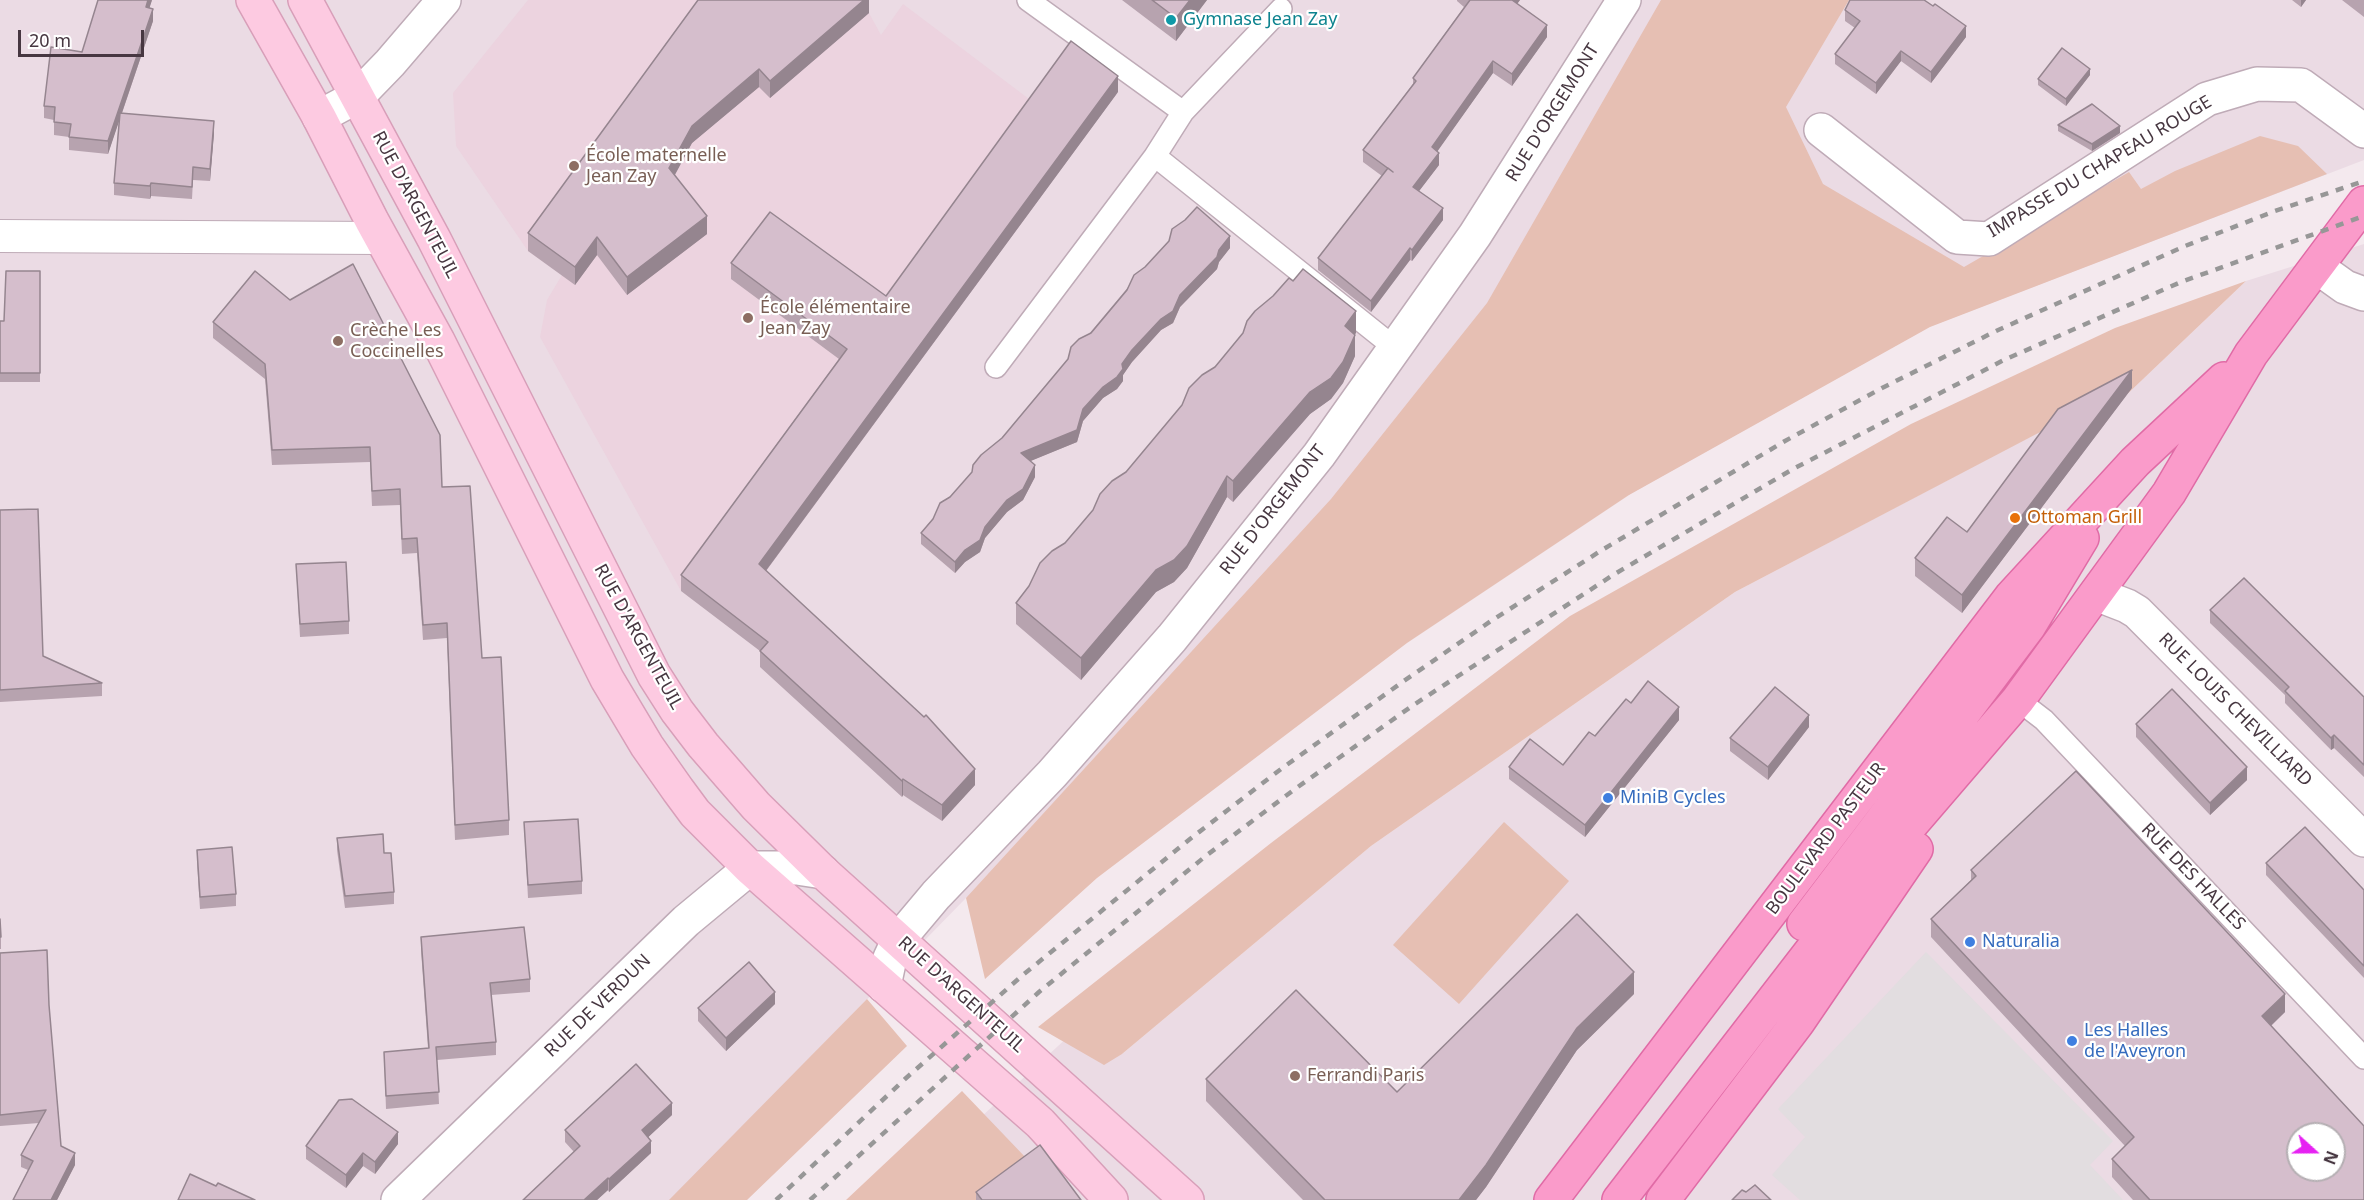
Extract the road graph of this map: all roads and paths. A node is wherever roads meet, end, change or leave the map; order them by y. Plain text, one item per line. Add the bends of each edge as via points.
1 (253, 0) edge
2 (304, 0) edge
3 (444, 0) edge
4 (1028, 0) edge
5 (1624, 0) edge
6 (1281, 9) dead end
7 (358, 96) junction
8 (1184, 112) junction
9 (319, 117) junction
10 (1821, 130) dead end
11 (2364, 131) edge
12 (1155, 156) junction
13 (2364, 203) edge
14 (0, 236) edge
15 (381, 238) junction
16 (2317, 267) junction
17 (2364, 294) edge
18 (1395, 348) junction
19 (2251, 354) junction
20 (996, 367) dead end
21 (2111, 487) junction
22 (2096, 594) junction
23 (2011, 709) junction
24 (2364, 840) edge
25 (750, 868) junction
26 (823, 872) junction
27 (899, 939) junction
28 (884, 986) junction
29 (2364, 1058) edge
30 (398, 1200) edge
31 (1111, 1200) edge
32 (1187, 1200) edge
33 (1551, 1200) edge
34 (1594, 1200) edge
35 (1619, 1200) edge
36 (1663, 1200) edge

1 - 9 main road
2 - 7 main road, RUE D'ARGENTEUIL
3 - 7 street
4 - 8 lane
5 - 18 street, RUE D'ORGEMONT via 1475,235
6 - 8 lane
7 - 9 street
7 - 26 main road, RUE D'ARGENTEUIL via 654,675 732,779
8 - 12 lane
9 - 15 main road
10 - 11 street, IMPASSE DU CHAPEAU ROUGE via 1958,237 1989,239 2207,99 2257,84 2301,85
12 - 18 lane
12 - 20 lane
13 - 16 main road, BOULEVARD PASTEUR
14 - 15 street
15 - 25 main road via 438,341 629,716 695,813
16 - 17 street via 2345,287
16 - 19 main road, BOULEVARD PASTEUR
18 - 27 street, RUE D'ORGEMONT via 1319,455 1172,638
19 - 21 main road, BOULEVARD PASTEUR
19 - 22 main road, BOULEVARD PASTEUR via 2169,493
21 - 33 main road, BOULEVARD PASTEUR via 2011,597
21 - 34 main road, BOULEVARD PASTEUR via 2029,626
22 - 23 main road, BOULEVARD PASTEUR
22 - 24 street, RUE LOUIS CHEVILLIARD via 2137,612
23 - 29 lane, RUE DES HALLES via 2044,720
23 - 35 main road, BOULEVARD PASTEUR via 1890,849
23 - 36 main road, BOULEVARD PASTEUR via 1798,1022
25 - 26 street
25 - 28 main road
25 - 30 street, RUE DE VERDUN via 686,921
26 - 27 main road, RUE D'ARGENTEUIL
27 - 28 street, RUE D'ORGEMONT
27 - 32 main road, RUE D'ARGENTEUIL
28 - 31 main road via 1040,1122

